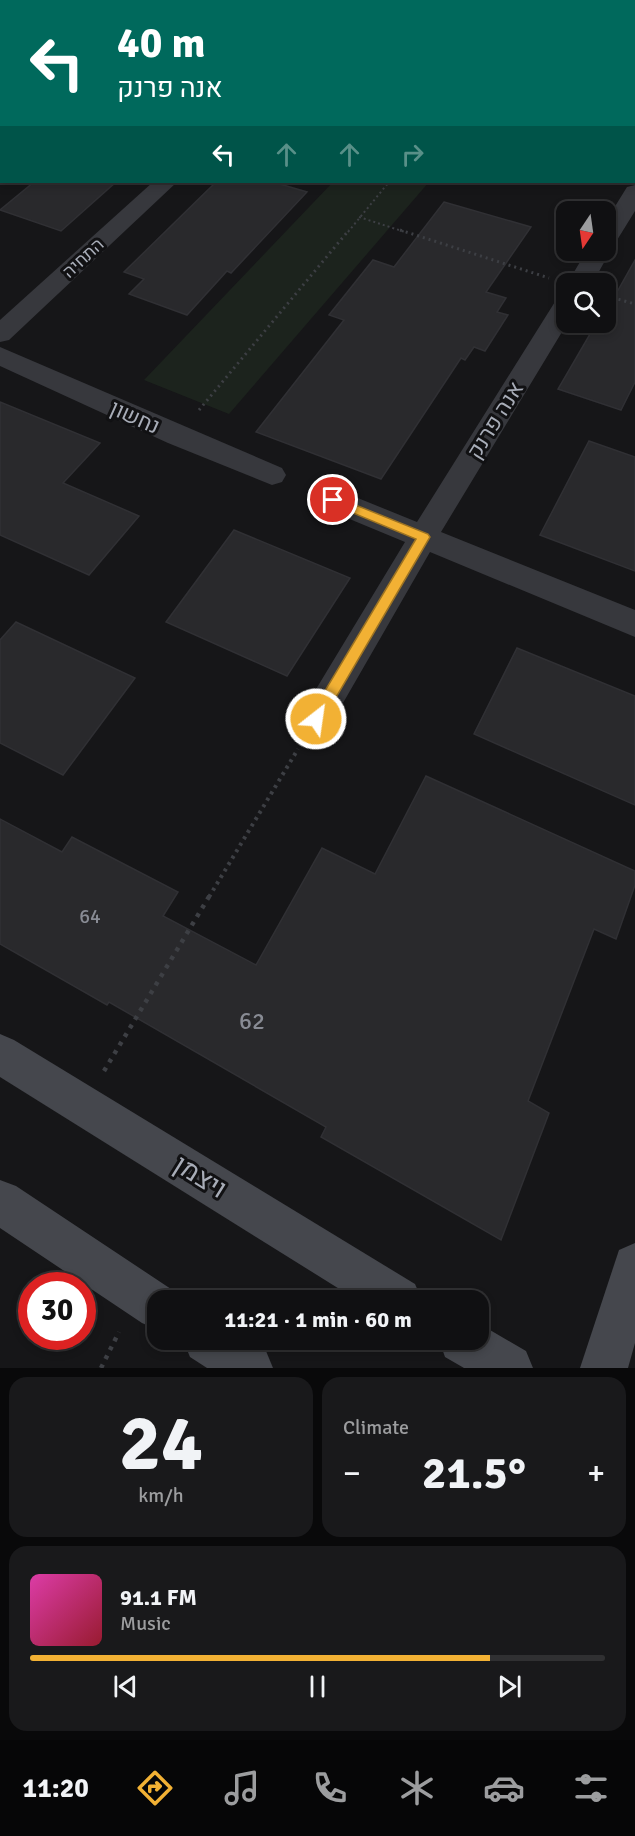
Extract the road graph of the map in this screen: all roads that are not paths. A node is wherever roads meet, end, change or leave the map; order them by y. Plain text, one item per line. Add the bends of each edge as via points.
1 (165, 183) edge
2 (635, 192) edge
3 (616, 223) edge
4 (590, 261) edge
5 (580, 273) edge
6 (556, 308) edge
7 (0, 334) edge
8 (0, 356) edge
9 (272, 475) dead end
10 (333, 500) dead end
11 (423, 537) junction
12 (635, 624) edge
13 (316, 719) road end
14 (0, 1054) edge
15 (0, 1202) edge
16 (635, 1266) edge
17 (383, 1290) edge
18 (147, 1300) edge
19 (222, 1350) edge
20 (478, 1350) edge
21 (249, 1368) edge
22 (508, 1368) edge
23 (604, 1368) edge

1 - 7 street, התחיה
2 - 3 street
4 - 5 street, אנה פרנק
6 - 11 street, אנה פרנק
8 - 9 street, נחשון
10 - 11 street
11 - 12 street
11 - 13 street, אנה פרנק
14 - 17 main road, ויצמן
15 - 18 main road
16 - 23 main road
19 - 21 main road
20 - 22 main road

